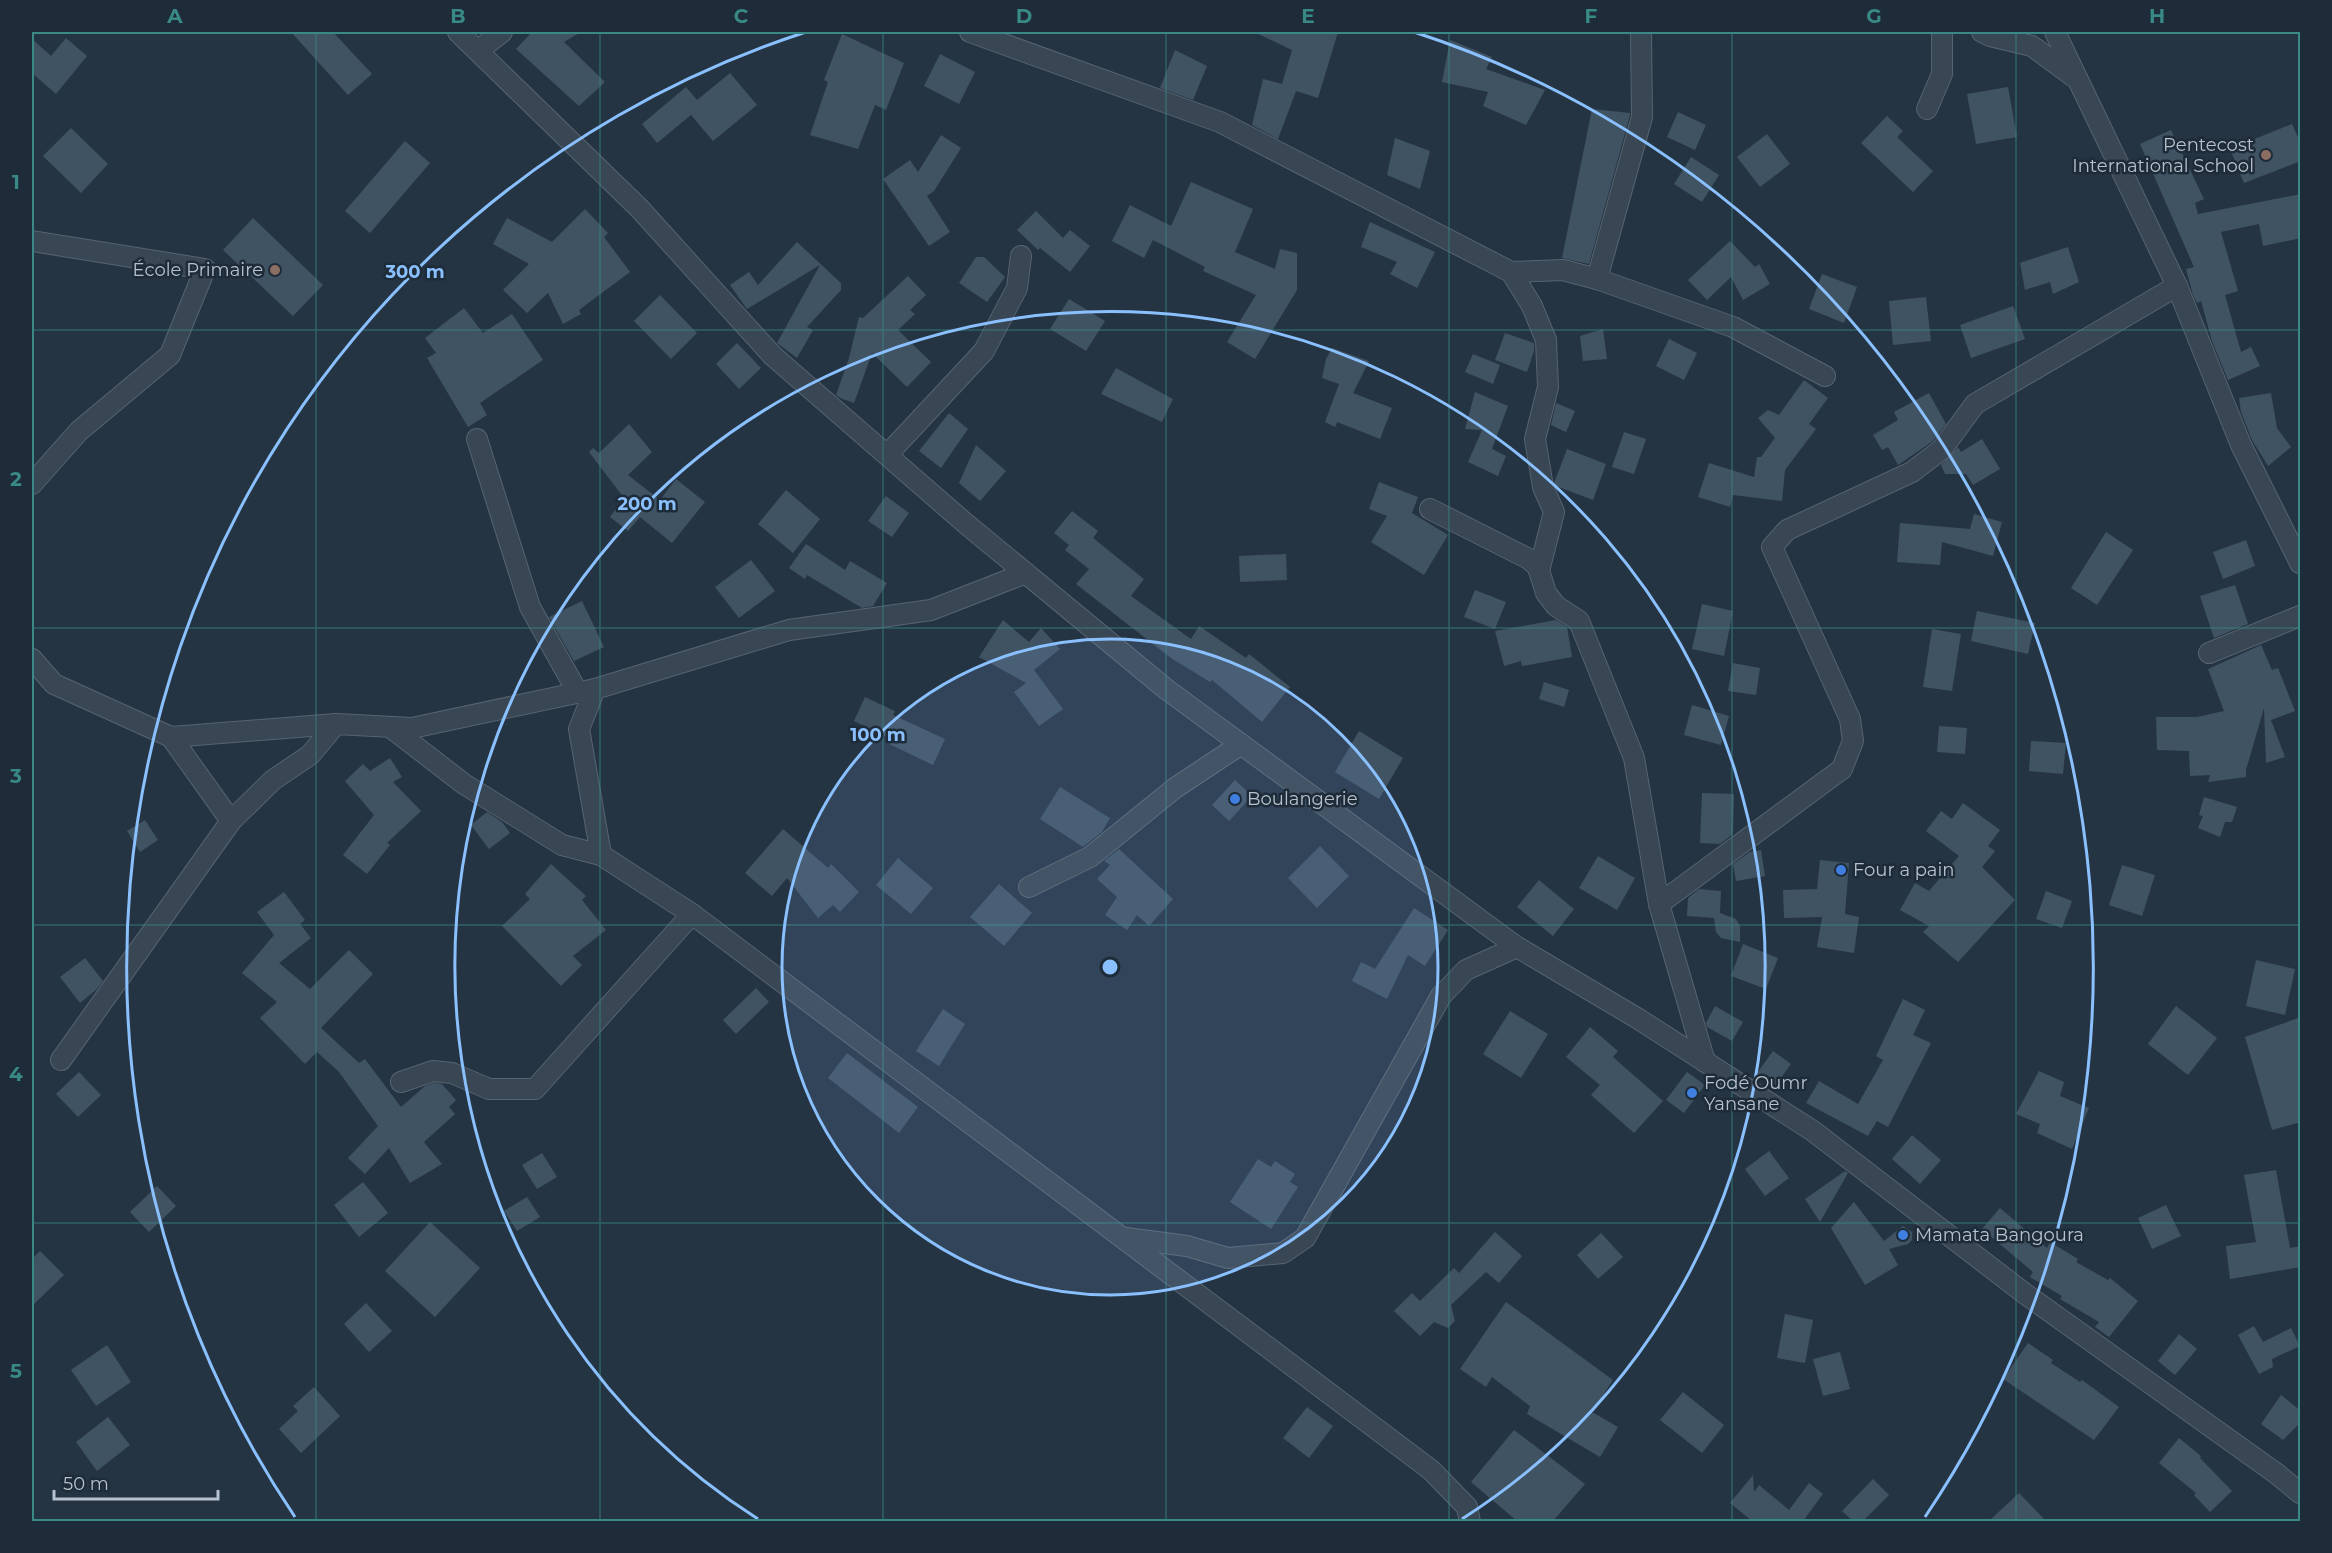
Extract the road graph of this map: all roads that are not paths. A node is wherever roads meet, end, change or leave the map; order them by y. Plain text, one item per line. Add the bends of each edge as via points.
1 (458, 32) edge
2 (502, 32) edge
3 (970, 32) edge
4 (1641, 32) edge
5 (1942, 32) edge
6 (1982, 32) edge
7 (2055, 32) edge
8 (479, 50) junction
9 (2078, 81) junction
10 (1927, 110) dead end
11 (32, 241) edge
12 (1021, 256) dead end
13 (1511, 272) junction
14 (1597, 279) junction
15 (2178, 286) junction
16 (1825, 376) dead end
17 (477, 439) dead end
18 (887, 455) junction
19 (32, 484) edge
20 (1430, 509) dead end
21 (2301, 562) edge
22 (1539, 571) junction
23 (1026, 573) junction
24 (2301, 616) edge
25 (2209, 653) dead end
26 (32, 659) edge
27 (586, 691) junction
28 (336, 724) junction
29 (388, 725) junction
30 (171, 737) junction
31 (1240, 745) junction
32 (231, 821) junction
33 (601, 855) junction
34 (1029, 887) dead end
35 (1659, 904) junction
36 (692, 914) junction
37 (1517, 946) junction
38 (61, 1060) dead end
39 (1706, 1062) junction
40 (401, 1082) dead end
41 (1125, 1238) junction
42 (2301, 1493) edge
43 (1470, 1521) edge

1 - 8 street
2 - 8 street
3 - 13 street via 1220,122
4 - 14 street via 1642,117
5 - 10 street via 1942,74
6 - 9 street via 2032,46
7 - 9 street
8 - 18 street via 639,208 773,356
9 - 15 street
11 - 19 street via 205,269 170,355 79,431
12 - 18 street via 1017,288 984,351
13 - 14 street via 1563,270
13 - 22 street via 1532,306 1546,340 1548,387 1535,439 1542,487 1554,512
14 - 16 street via 1733,327
15 - 21 street via 2241,446
15 - 35 street via 1975,404 1942,449 1912,472 1787,530 1772,547 1850,719 1853,741 1842,769
17 - 27 street via 530,607
18 - 23 street
20 - 22 street via 1529,559
22 - 35 street via 1546,593 1579,621 1634,758
23 - 27 street via 931,610 789,630
23 - 31 street
24 - 25 street
26 - 30 street via 54,684
27 - 29 street via 412,728
27 - 33 street via 579,729
28 - 29 street
28 - 30 street
28 - 32 street via 310,755 273,780
29 - 33 street via 447,772 529,825 562,845
30 - 32 street
31 - 34 street via 1175,788 1090,856
31 - 37 street
32 - 38 street
33 - 36 street
35 - 39 street
36 - 40 street via 535,1089 489,1089 452,1073 433,1071
36 - 41 street
37 - 39 street
37 - 41 street via 1466,970 1441,996 1305,1238 1283,1253 1228,1258 1188,1246
39 - 42 street via 1813,1131 2024,1293
41 - 43 street via 1431,1470 1467,1507

